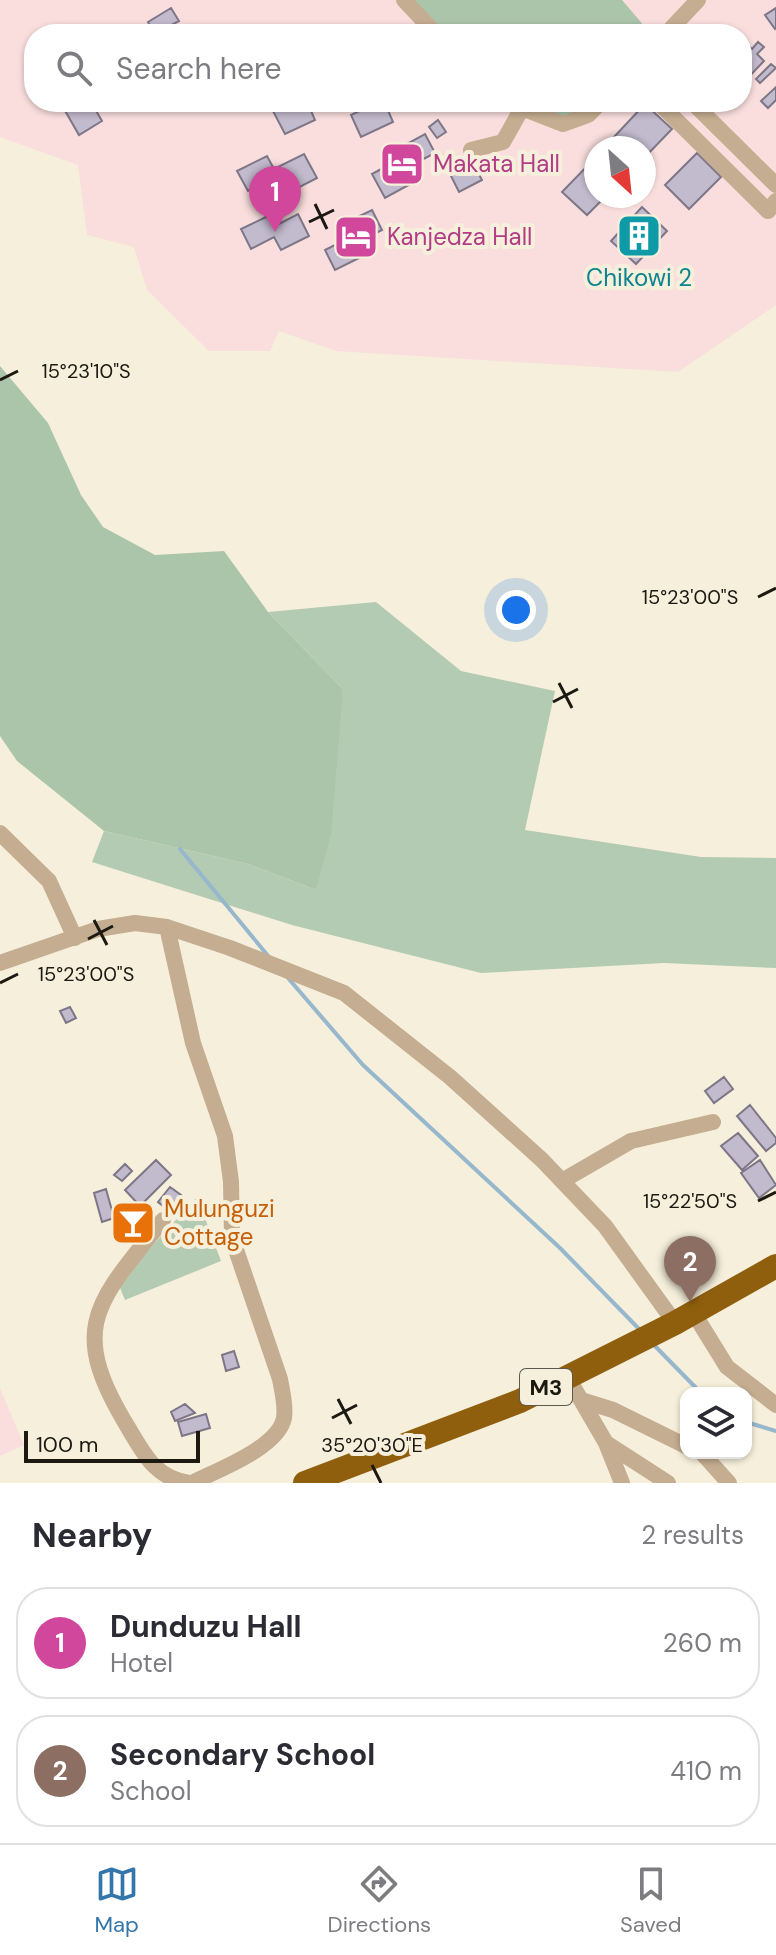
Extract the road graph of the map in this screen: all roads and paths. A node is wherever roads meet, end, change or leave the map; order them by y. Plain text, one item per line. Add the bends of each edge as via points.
1 (404, 0) edge
2 (698, 0) edge
3 (427, 24) edge
4 (675, 24) edge
5 (511, 112) edge
6 (530, 112) edge
7 (591, 112) edge
8 (668, 112) edge
9 (702, 112) edge
10 (471, 150) dead end
11 (776, 185) edge
12 (776, 201) edge
13 (0, 833) edge
14 (167, 927) junction
15 (75, 938) junction
16 (0, 963) edge
17 (713, 1122) dead end
18 (562, 1181) junction
19 (163, 1220) dead end
20 (776, 1266) edge
21 (684, 1318) junction
22 (567, 1376) junction
23 (581, 1400) junction
24 (776, 1405) edge
25 (606, 1443) junction
26 (680, 1443) edge
27 (707, 1459) edge
28 (312, 1482) edge
29 (622, 1482) edge
30 (190, 1483) edge
31 (668, 1483) edge
32 (729, 1483) edge

1 - 3 street
2 - 4 street
5 - 10 street via 503,142
6 - 7 street via 563,124
8 - 12 street via 768,211
9 - 11 street
13 - 15 street via 49,881
14 - 15 street via 135,923
14 - 18 street via 322,983 361,1003
14 - 30 street via 193,1043 225,1136 232,1238 284,1401 284,1419 273,1437
15 - 16 street
17 - 18 street via 631,1141
18 - 21 street
19 - 30 street via 103,1297 92,1346 98,1373 158,1473
20 - 21 highway, M3
21 - 22 highway, M3
21 - 24 street via 727,1367
22 - 23 street
22 - 28 highway, M3 via 506,1406
23 - 25 street
23 - 26 street
25 - 29 street
25 - 31 street
27 - 32 street

